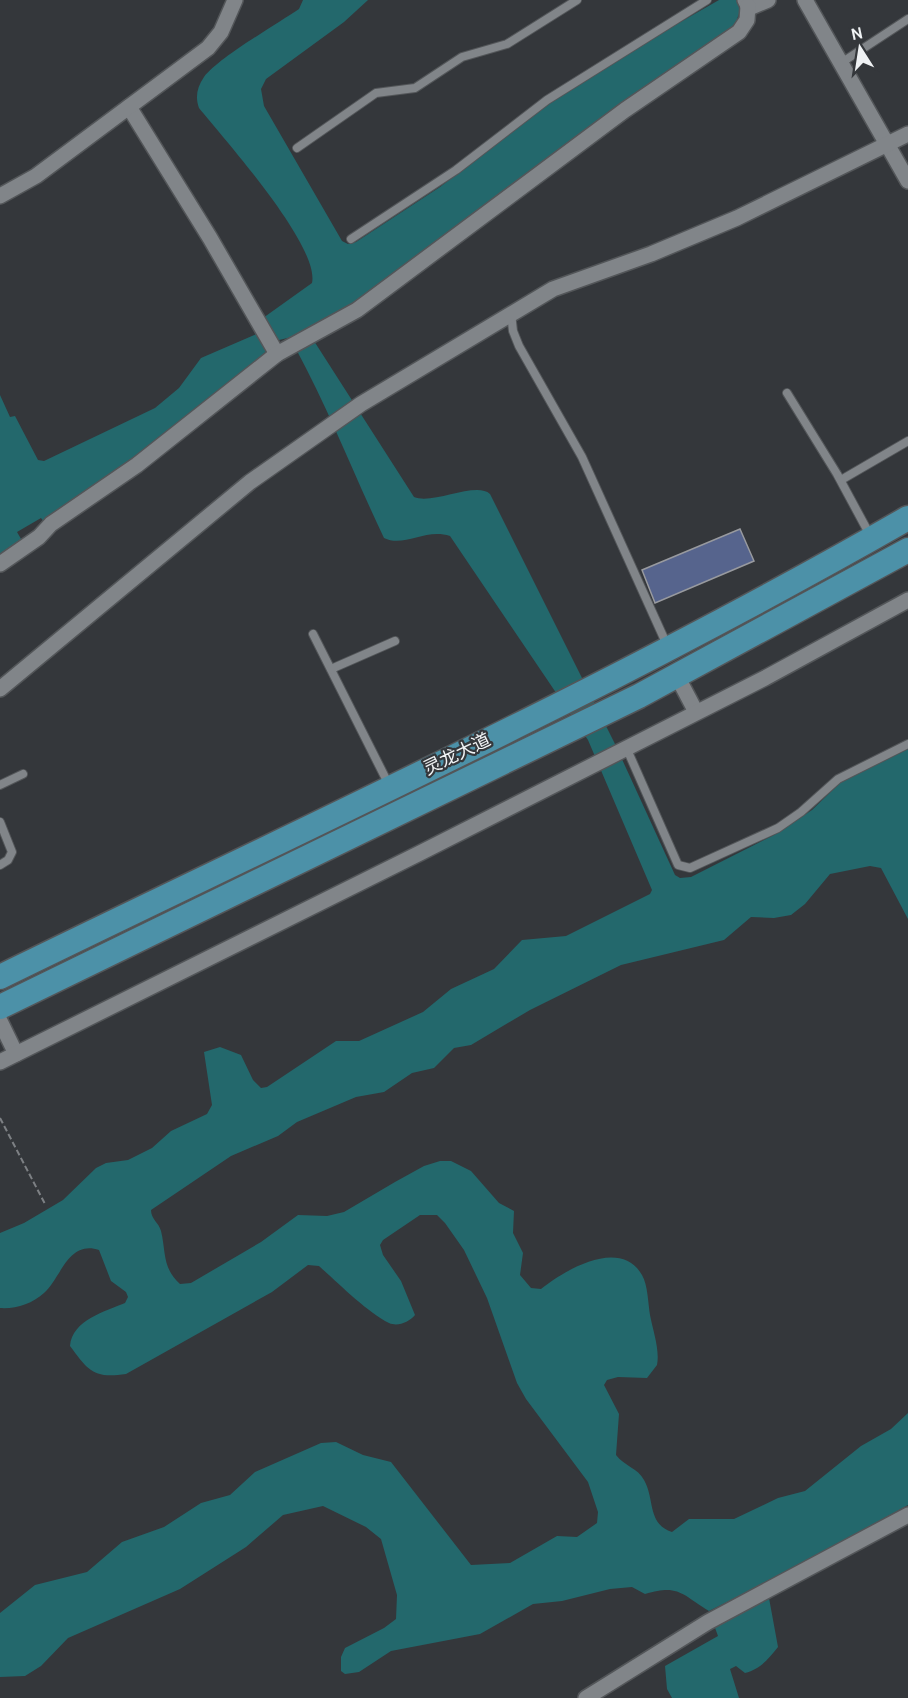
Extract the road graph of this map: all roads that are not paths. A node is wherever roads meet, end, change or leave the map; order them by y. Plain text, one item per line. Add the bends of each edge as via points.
1 (235, 0) edge
2 (577, 0) edge
3 (707, 0) edge
4 (768, 0) edge
5 (805, 0) edge
6 (747, 5) edge
7 (908, 19) edge
8 (841, 63) junction
9 (129, 107) junction
10 (908, 134) edge
11 (887, 144) junction
12 (297, 148) dead end
13 (908, 181) edge
14 (0, 196) edge
15 (351, 239) dead end
16 (511, 313) junction
17 (275, 350) junction
18 (787, 393) dead end
19 (908, 441) edge
20 (841, 480) junction
21 (908, 518) edge
22 (872, 539) junction
23 (908, 550) edge
24 (0, 564) edge
25 (908, 600) edge
26 (313, 634) dead end
27 (396, 641) dead end
28 (669, 649) junction
29 (331, 669) junction
30 (677, 676) junction
31 (0, 689) edge
32 (696, 712) junction
33 (908, 744) edge
34 (624, 748) junction
35 (23, 774) dead end
36 (0, 785) edge
37 (390, 787) junction
38 (0, 822) edge
39 (0, 865) edge
40 (0, 977) edge
41 (0, 1007) edge
42 (0, 1021) edge
43 (16, 1054) junction
44 (0, 1062) edge
45 (908, 1515) edge
46 (586, 1698) edge

1 - 9 street via 221,32 208,48
2 - 12 lane via 507,44 462,57 416,88 376,93
3 - 15 lane via 547,100 456,170
4 - 6 street
5 - 8 street
6 - 17 street via 747,20 739,32 625,110 357,310
7 - 8 lane
8 - 11 street
9 - 14 street via 36,176
9 - 17 street
10 - 11 street
11 - 13 street
11 - 16 street via 737,218 572,281
16 - 28 lane via 519,346 582,457
16 - 31 street via 361,404 250,482
17 - 24 street via 147,458
18 - 20 lane
19 - 20 lane
20 - 22 lane
21 - 22 main road, 灵龙大道
22 - 28 main road, 灵龙大道
23 - 30 main road, 灵龙大道
25 - 32 street
26 - 29 lane
27 - 29 lane
28 - 37 main road, 灵龙大道
29 - 37 lane
30 - 32 street
30 - 41 main road, 灵龙大道
32 - 34 street
33 - 34 lane via 838,779 778,828 690,868 678,865
34 - 43 street
35 - 36 lane
37 - 40 main road, 灵龙大道
38 - 39 lane via 12,852
42 - 43 street
43 - 44 street
45 - 46 street via 708,1622

